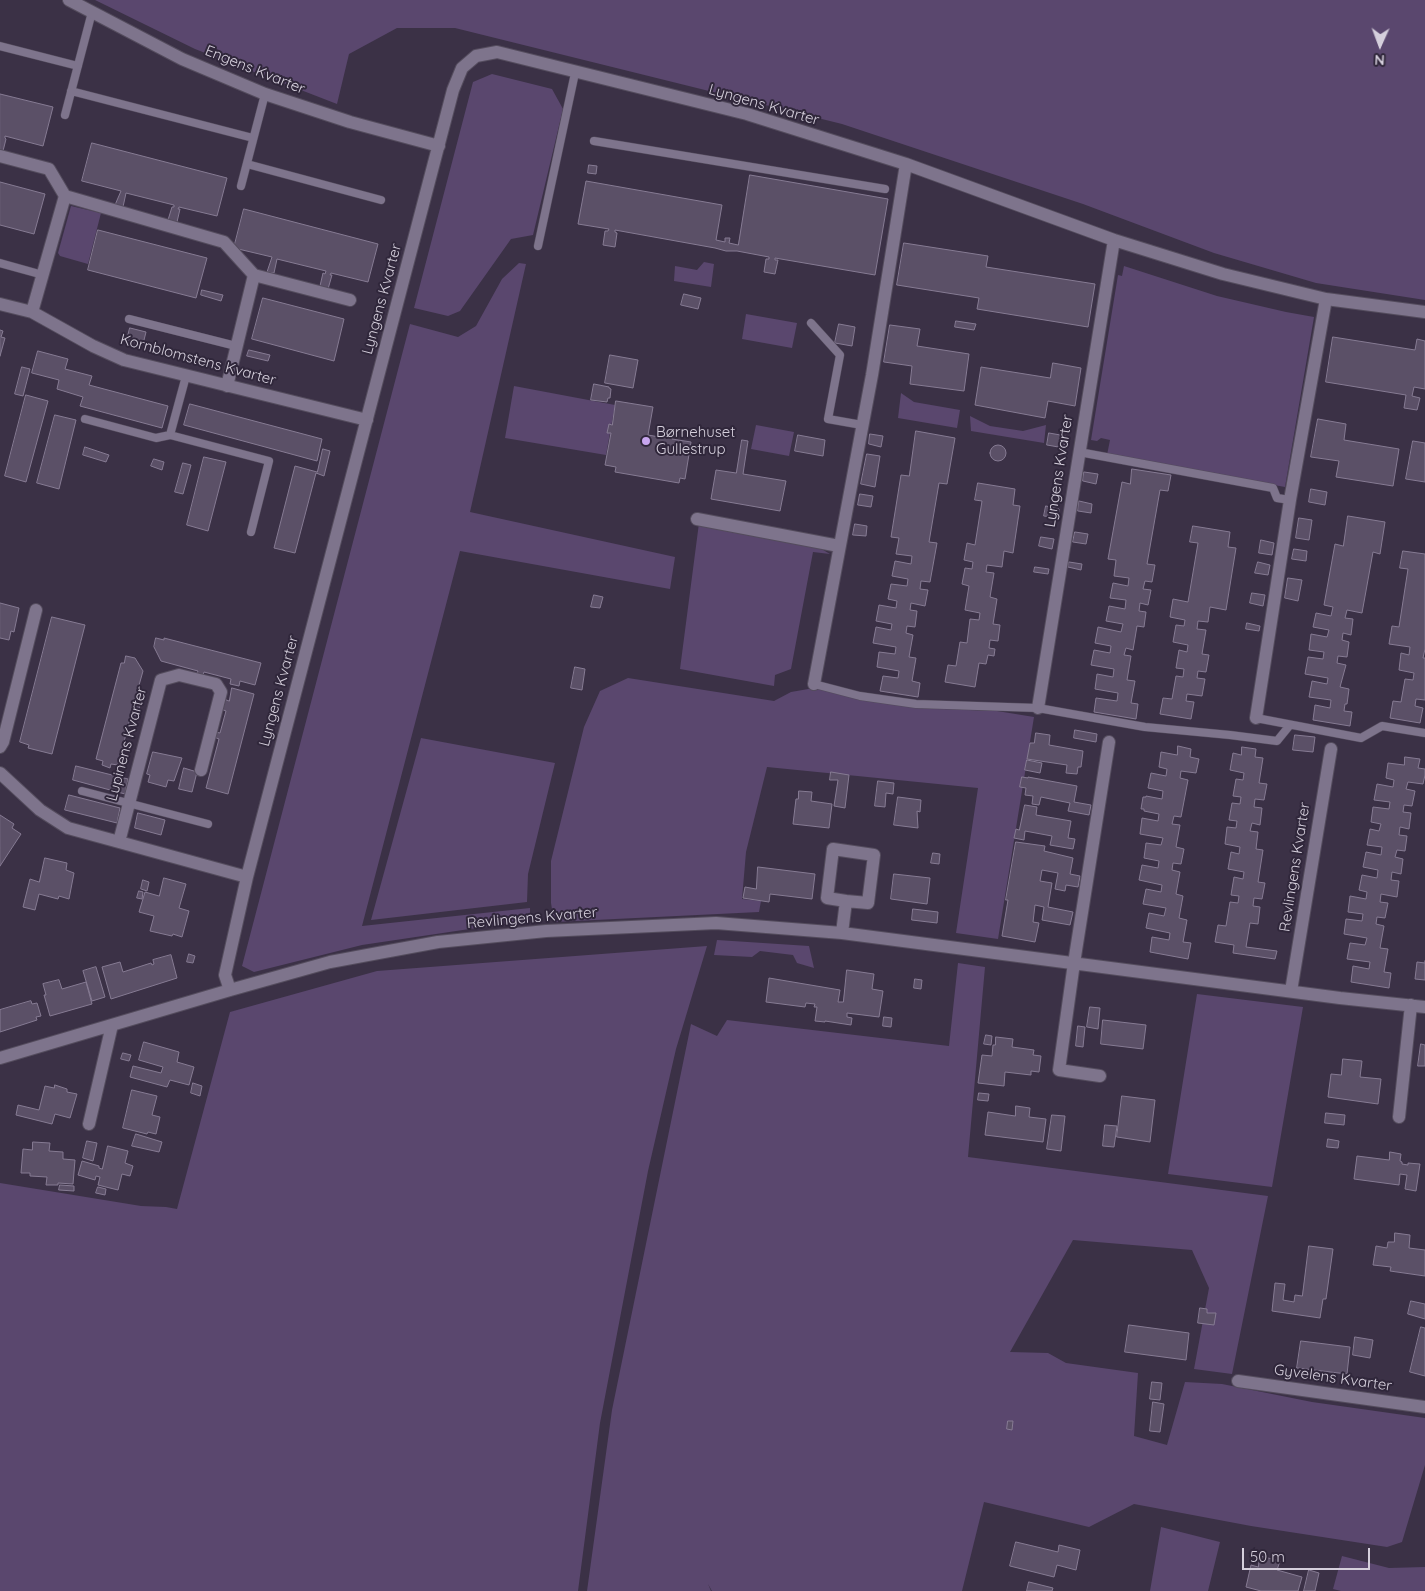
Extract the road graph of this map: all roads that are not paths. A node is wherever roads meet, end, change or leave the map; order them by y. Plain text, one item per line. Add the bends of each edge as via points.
1 (69, 0) edge
2 (92, 12) junction
3 (0, 46) edge
4 (78, 66) junction
5 (575, 72) junction
6 (71, 91) junction
7 (265, 94) junction
8 (65, 115) dead end
9 (253, 138) junction
10 (594, 141) dead end
11 (438, 146) junction
12 (0, 156) edge
13 (247, 164) junction
14 (906, 164) junction
15 (241, 186) dead end
16 (885, 189) dead end
17 (65, 196) junction
18 (381, 200) dead end
19 (1114, 240) junction
20 (538, 246) dead end
21 (0, 263) edge
22 (43, 275) junction
23 (254, 275) junction
24 (1326, 299) junction
25 (350, 300) dead end
26 (0, 304) edge
27 (32, 312) junction
28 (1425, 312) edge
29 (129, 319) dead end
30 (811, 323) dead end
31 (236, 346) junction
32 (186, 376) junction
33 (227, 386) junction
34 (85, 419) dead end
35 (367, 420) junction
36 (862, 425) junction
37 (170, 435) junction
38 (1079, 452) junction
39 (1290, 500) junction
40 (697, 518) dead end
41 (251, 532) dead end
42 (839, 546) junction
43 (36, 610) dead end
44 (814, 684) joint
45 (1038, 708) junction
46 (1256, 718) joint
47 (1290, 725) junction
48 (1425, 733) edge
49 (1109, 742) dead end
50 (0, 747) edge
51 (1331, 749) dead end
52 (201, 770) dead end
53 (0, 773) edge
54 (82, 791) dead end
55 (129, 804) junction
56 (208, 824) dead end
57 (118, 842) junction
58 (247, 877) junction
59 (846, 901) junction
60 (842, 933) junction
61 (1074, 963) junction
62 (230, 990) junction
63 (1291, 991) junction
64 (1411, 1006) junction
65 (1425, 1007) edge
66 (112, 1025) junction
67 (0, 1058) edge
68 (1100, 1076) dead end
69 (1399, 1117) dead end
70 (89, 1124) dead end
71 (1238, 1381) dead end
72 (1425, 1407) edge

1 - 2 street, Engens Kvarter
2 - 4 lane
2 - 7 street, Engens Kvarter via 182,58
3 - 4 lane
4 - 6 lane
5 - 11 street, Lyngens Kvarter via 497,52 476,56 462,68
5 - 14 street, Lyngens Kvarter via 747,114
5 - 20 lane
6 - 8 lane
6 - 9 lane
7 - 9 lane
7 - 11 street, Engens Kvarter
9 - 13 lane
10 - 16 lane
11 - 35 street, Lyngens Kvarter
12 - 17 street via 49,170
13 - 15 lane
13 - 18 lane
14 - 19 street, Lyngens Kvarter
14 - 36 street
17 - 22 street
17 - 23 street via 224,242
19 - 24 street, Lyngens Kvarter via 1223,274
19 - 38 street, Lyngens Kvarter
21 - 22 lane
22 - 27 street
23 - 25 street
23 - 31 street
24 - 28 street, Lyngens Kvarter
24 - 39 street
26 - 27 street, Kornblomstens Kvarter
27 - 32 street, Kornblomstens Kvarter via 124,360
29 - 31 lane
30 - 36 lane via 840,355 828,419
31 - 33 street
32 - 33 street, Kornblomstens Kvarter
32 - 37 lane
33 - 35 street, Kornblomstens Kvarter
34 - 37 lane via 156,438
35 - 58 street, Lyngens Kvarter
36 - 42 street
37 - 41 lane via 269,461
38 - 39 lane via 1273,488 1277,498
38 - 45 street, Lyngens Kvarter
39 - 46 street
40 - 42 street
42 - 44 street
43 - 50 street
44 - 45 lane via 860,696 916,704
45 - 47 lane via 1145,727 1277,741
46 - 47 lane
47 - 48 lane via 1361,738 1382,726
49 - 61 street
51 - 63 street, Revlingens Kvarter
52 - 55 street, Lupinens Kvarter via 221,692 216,684 179,675 161,680
53 - 57 street via 40,810 68,828
54 - 55 lane
55 - 56 lane
55 - 57 street, Lupinens Kvarter
57 - 58 street
58 - 62 street, Lyngens Kvarter via 225,975
59 - 59 street via 827,898 833,849 874,855 868,903
59 - 60 street
60 - 61 street, Revlingens Kvarter
60 - 62 street, Revlingens Kvarter via 716,923 546,931 438,942 372,954 330,962
61 - 63 street, Revlingens Kvarter
61 - 68 street via 1059,1070
62 - 66 street, Revlingens Kvarter
63 - 64 street, Revlingens Kvarter
64 - 65 street, Revlingens Kvarter
64 - 69 street
66 - 67 street, Revlingens Kvarter
66 - 70 street
71 - 72 street, Gyvelens Kvarter

